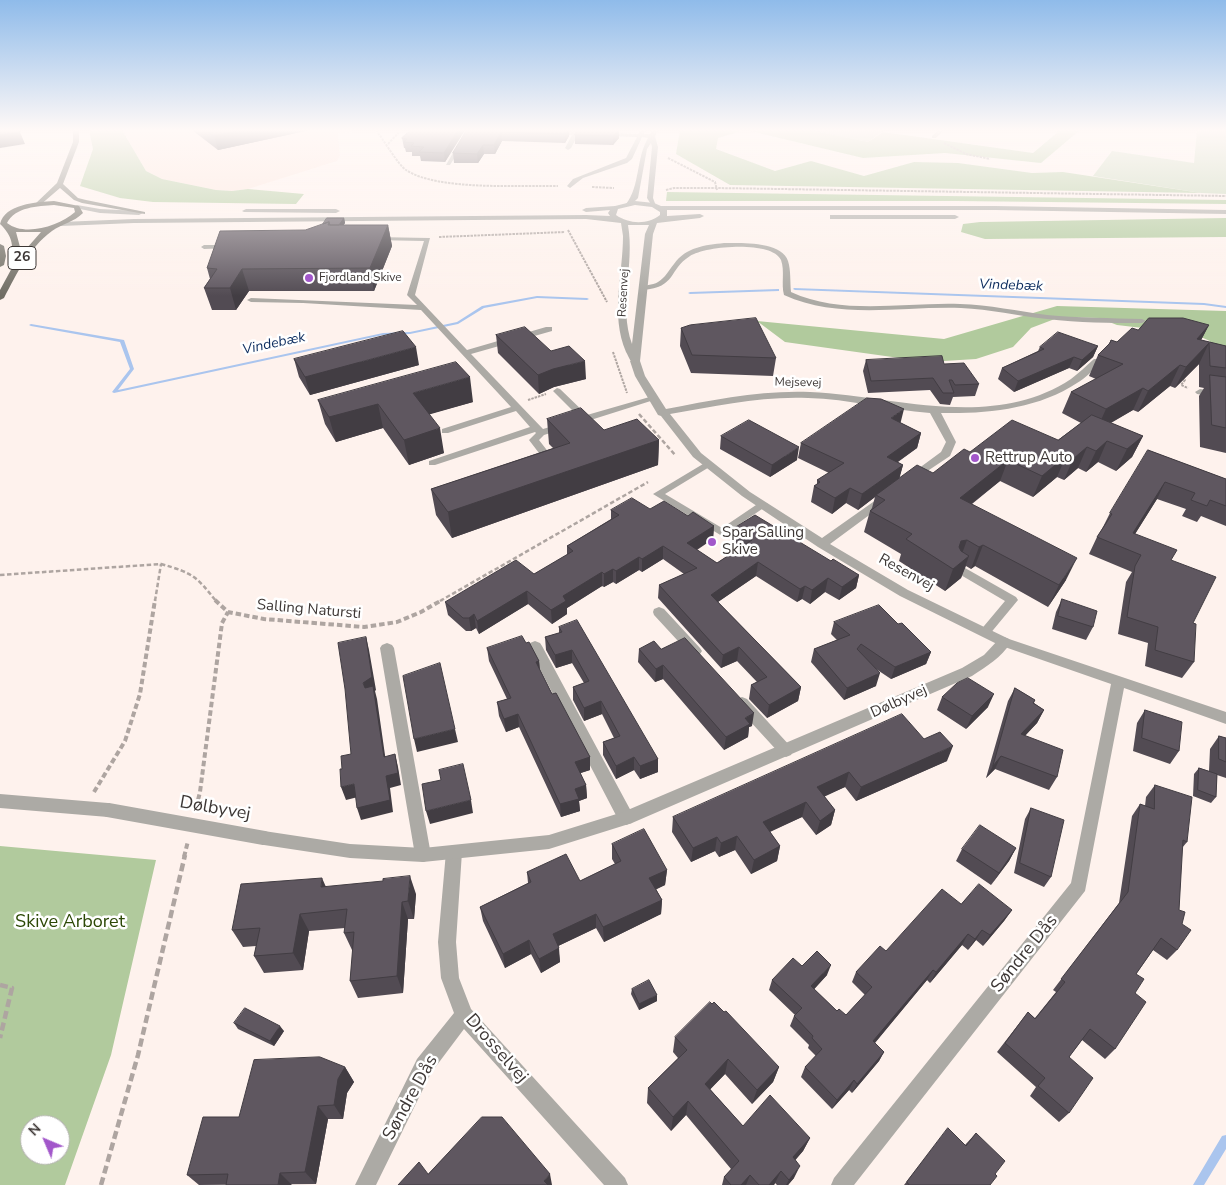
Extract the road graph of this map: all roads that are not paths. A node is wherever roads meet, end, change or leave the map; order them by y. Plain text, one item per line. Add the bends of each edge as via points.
1 (637, 185) edge
2 (651, 185) edge
3 (59, 186) junction
4 (629, 204) junction
5 (37, 205) junction
6 (73, 206) junction
7 (657, 206) junction
8 (24, 208) junction
9 (616, 208) junction
10 (0, 210) edge
11 (370, 210) dead end
12 (341, 211) dead end
13 (1152, 211) junction
14 (162, 212) dead end
15 (237, 212) dead end
16 (1226, 212) edge
17 (143, 213) junction
18 (721, 216) dead end
19 (962, 216) dead end
20 (971, 216) dead end
21 (826, 217) dead end
22 (616, 218) junction
23 (658, 220) junction
24 (624, 222) junction
25 (62, 224) junction
26 (6, 227) edge
27 (53, 227) junction
28 (363, 239) edge
29 (0, 246) edge
30 (204, 247) dead end
31 (234, 247) edge
32 (0, 265) edge
33 (0, 285) edge
34 (643, 288) junction
35 (0, 298) edge
36 (250, 300) dead end
37 (422, 308) junction
38 (1142, 321) dead end
39 (549, 329) dead end
40 (465, 353) junction
41 (635, 361) junction
42 (1097, 361) dead end
43 (557, 391) road end
44 (1200, 392) road end
45 (1226, 396) edge
46 (653, 399) junction
47 (515, 406) junction
48 (934, 410) junction
49 (662, 414) junction
50 (586, 419) junction
51 (538, 430) junction
52 (445, 432) dead end
53 (432, 463) dead end
54 (531, 464) edge
55 (708, 464) junction
56 (763, 505) junction
57 (822, 544) junction
58 (958, 568) edge
59 (659, 612) dead end
60 (985, 632) junction
61 (1004, 642) junction
62 (535, 646) dead end
63 (387, 648) dead end
64 (706, 663) edge
65 (1118, 682) junction
66 (732, 692) edge
67 (1226, 718) edge
68 (786, 751) junction
69 (0, 801) edge
70 (626, 818) junction
71 (454, 852) junction
72 (423, 854) junction
73 (464, 1015) junction
74 (366, 1185) edge
75 (618, 1185) edge
76 (841, 1185) edge

1 - 4 street via 635,198
2 - 7 street via 650,198
3 - 5 main road
3 - 6 main road
3 - 17 main road via 84,202
4 - 7 street
4 - 9 street
5 - 6 main road, 26
5 - 8 main road, 26
6 - 17 street
6 - 25 main road, 26 via 79,213
7 - 13 street
7 - 23 street via 665,213
8 - 10 main road, 26
8 - 26 main road, 26 via 4,219
9 - 11 street
9 - 22 street via 612,213
12 - 15 street
13 - 16 street
13 - 20 street
14 - 17 street
18 - 23 street
19 - 21 street
22 - 24 street
22 - 25 street
23 - 24 street via 639,224
23 - 34 street, Resenvej via 649,234
24 - 41 street, Resenvej via 628,236 622,310 624,332
25 - 27 main road, 26
26 - 27 main road, 26 via 30,230
26 - 33 main road, 26 via 18,243 16,257
27 - 35 main road, 26 via 27,250
28 - 37 lane via 428,240 410,295
29 - 32 main road, 26
30 - 31 lane
34 - 38 lane via 661,285 688,253 699,249 754,246 778,253 784,260 787,294 810,303 868,308 961,306 1078,320
34 - 41 street, Resenvej
36 - 37 lane
37 - 40 lane
39 - 40 lane
40 - 47 lane via 476,371
41 - 46 street, Resenvej
42 - 48 street, Mejsevej via 1072,383 1044,396 1007,406
43 - 50 lane
44 - 45 street
46 - 49 street, Resenvej
46 - 50 lane
47 - 51 lane
47 - 52 lane
48 - 49 street, Mejsevej via 810,395 781,395
48 - 57 street via 950,442 946,454
49 - 55 street, Resenvej
50 - 51 lane
51 - 53 lane
51 - 54 lane via 534,440 548,458
55 - 56 street, Resenvej
55 - 56 lane via 658,494 722,533
56 - 57 street, Resenvej
57 - 60 street, Resenvej via 904,593
58 - 60 lane via 1012,600
59 - 64 street
60 - 61 street, Resenvej
61 - 65 street, Resenvej
61 - 68 street, Dølbyvej via 989,659 967,672
62 - 70 street
63 - 72 street
65 - 67 street, Resenvej
65 - 76 street, Søndre Dås via 1080,886
66 - 68 street
68 - 70 street, Dølbyvej
69 - 72 street, Dølbyvej, bridge via 108,810 350,851
70 - 71 street, Dølbyvej via 548,842
71 - 72 street, Dølbyvej
71 - 73 street, Drosselvej via 447,942 450,978
73 - 74 street, Søndre Dås via 424,1066
73 - 75 street, Drosselvej

